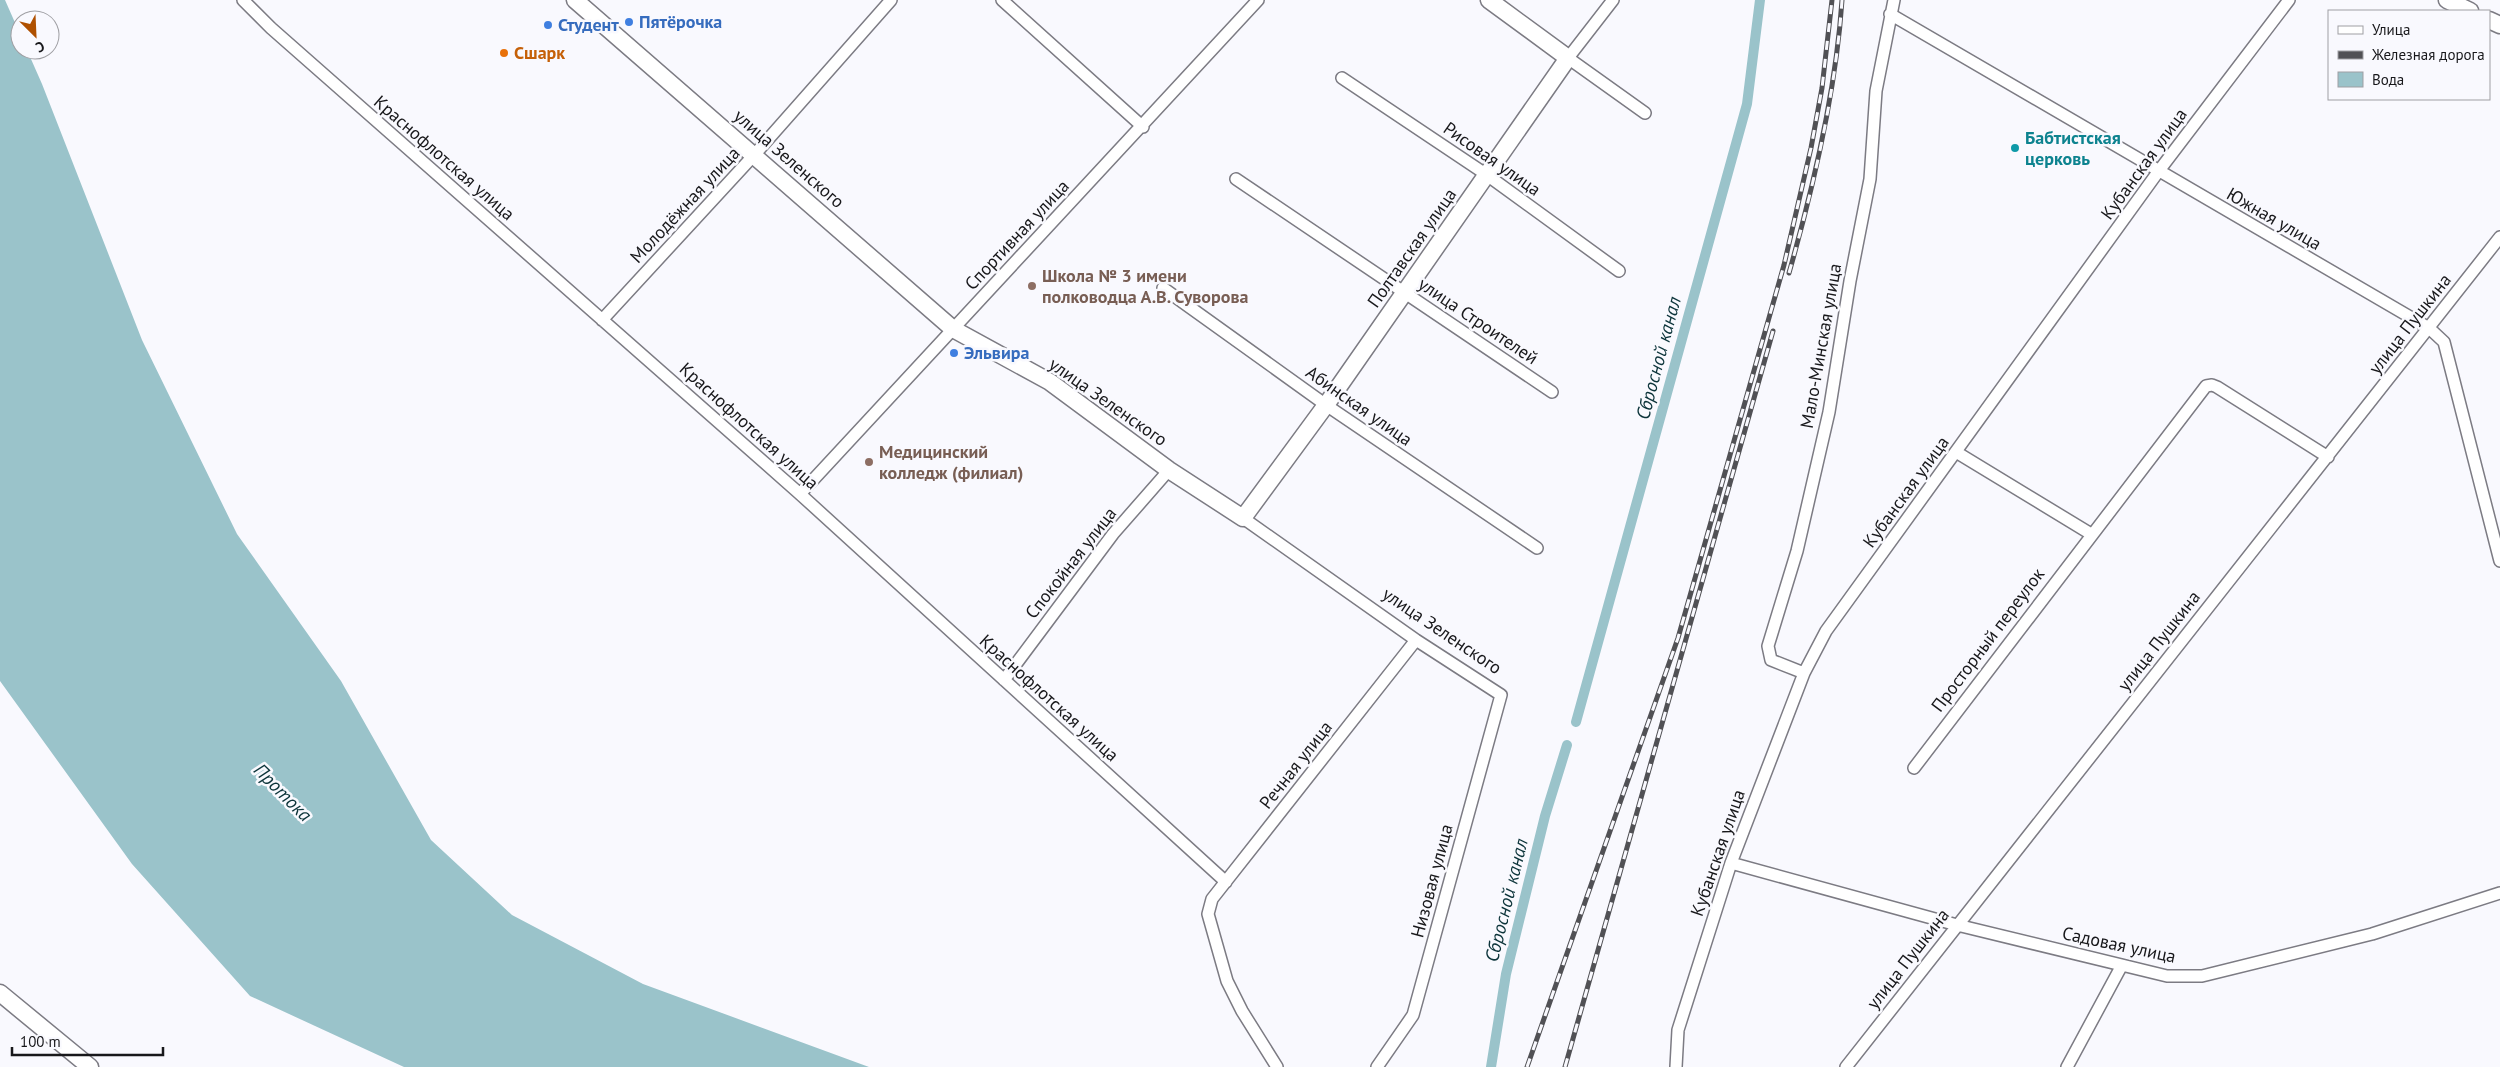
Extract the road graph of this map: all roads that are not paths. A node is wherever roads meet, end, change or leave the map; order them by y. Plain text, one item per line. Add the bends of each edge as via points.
1 (244, 0) edge
2 (575, 0) edge
3 (891, 0) edge
4 (1002, 0) edge
5 (1258, 0) edge
6 (1489, 0) edge
7 (1612, 0) edge
8 (1894, 0) edge
9 (2288, 0) edge
10 (2447, 0) edge
11 (2468, 10) edge
12 (1890, 14) junction
13 (1568, 58) junction
14 (1342, 78) dead end
15 (1645, 113) dead end
16 (1142, 127) junction
17 (755, 154) junction
18 (2158, 172) junction
19 (1487, 175) junction
20 (1236, 179) dead end
21 (2500, 237) edge
22 (1619, 271) dead end
23 (1163, 288) dead end
24 (1405, 294) junction
25 (602, 320) junction
26 (2429, 328) junction
27 (953, 329) junction
28 (1552, 392) dead end
29 (1326, 405) junction
30 (1956, 452) junction
31 (2328, 457) junction
32 (1169, 470) junction
33 (800, 494) junction
34 (1243, 518) junction
35 (2091, 534) junction
36 (1537, 548) dead end
37 (2500, 561) edge
38 (1416, 640) junction
39 (1804, 673) junction
40 (1004, 680) junction
41 (1501, 696) joint
42 (1914, 768) dead end
43 (1730, 863) junction
44 (1226, 882) junction
45 (2500, 893) edge
46 (1957, 925) junction
47 (2122, 965) junction
48 (0, 993) edge
49 (90, 1067) edge
50 (1277, 1067) edge
51 (1377, 1067) edge
52 (1676, 1067) edge
53 (1846, 1067) edge
54 (2067, 1067) edge

1 - 25 street, Краснофлотская улица via 271,28
2 - 17 street, улица Зеленского
3 - 17 street, Молодёжная улица
4 - 16 street
5 - 16 street, Спортивная улица
6 - 13 street
7 - 13 street, Полтавская улица
8 - 12 street, Мало-Минская улица
9 - 18 street, Кубанская улица
10 - 11 street
12 - 18 street, Южная улица
12 - 39 street, Мало-Минская улица via 1876,91 1870,179 1829,412 1797,551 1768,646 1771,660
13 - 15 street
13 - 19 street, Полтавская улица
14 - 19 street, Рисовая улица
16 - 27 street, Спортивная улица
17 - 25 street, Молодёжная улица
17 - 27 street, улица Зеленского
18 - 26 street, Южная улица
18 - 30 street, Кубанская улица
19 - 22 street, Рисовая улица
19 - 24 street, Полтавская улица
20 - 24 street, улица Строителей
21 - 26 street, улица Пушкина
23 - 29 street, Абинская улица
24 - 28 street, улица Строителей
24 - 29 street, Полтавская улица
25 - 33 street, Краснофлотская улица
26 - 31 street, улица Пушкина
26 - 37 street, Южная улица via 2444,342
27 - 32 street, улица Зеленского via 1050,382
27 - 33 street, Спортивная улица
29 - 34 street, Полтавская улица
29 - 36 street, Абинская улица
30 - 35 street
30 - 39 street, Кубанская улица via 1826,631
31 - 35 street, Просторный переулок via 2217,387 2206,386
31 - 46 street, улица Пушкина
32 - 34 street, улица Зеленского
32 - 40 street, Спокойная улица via 1113,534
33 - 40 street, Краснофлотская улица
34 - 38 street, улица Зеленского
35 - 42 street, Просторный переулок
38 - 41 street, улица Зеленского
38 - 44 street, Речная улица
39 - 43 street, Кубанская улица
40 - 44 street, Краснофлотская улица
41 - 51 street, Низовая улица via 1413,1015
43 - 46 street, Садовая улица
43 - 52 street, Кубанская улица via 1678,1030
44 - 50 street, Речная улица via 1212,899 1208,914 1228,981 1242,1011
45 - 47 street, Садовая улица via 2372,934 2202,976 2167,976
46 - 47 street, Садовая улица
46 - 53 street, улица Пушкина
47 - 54 street
48 - 49 street

